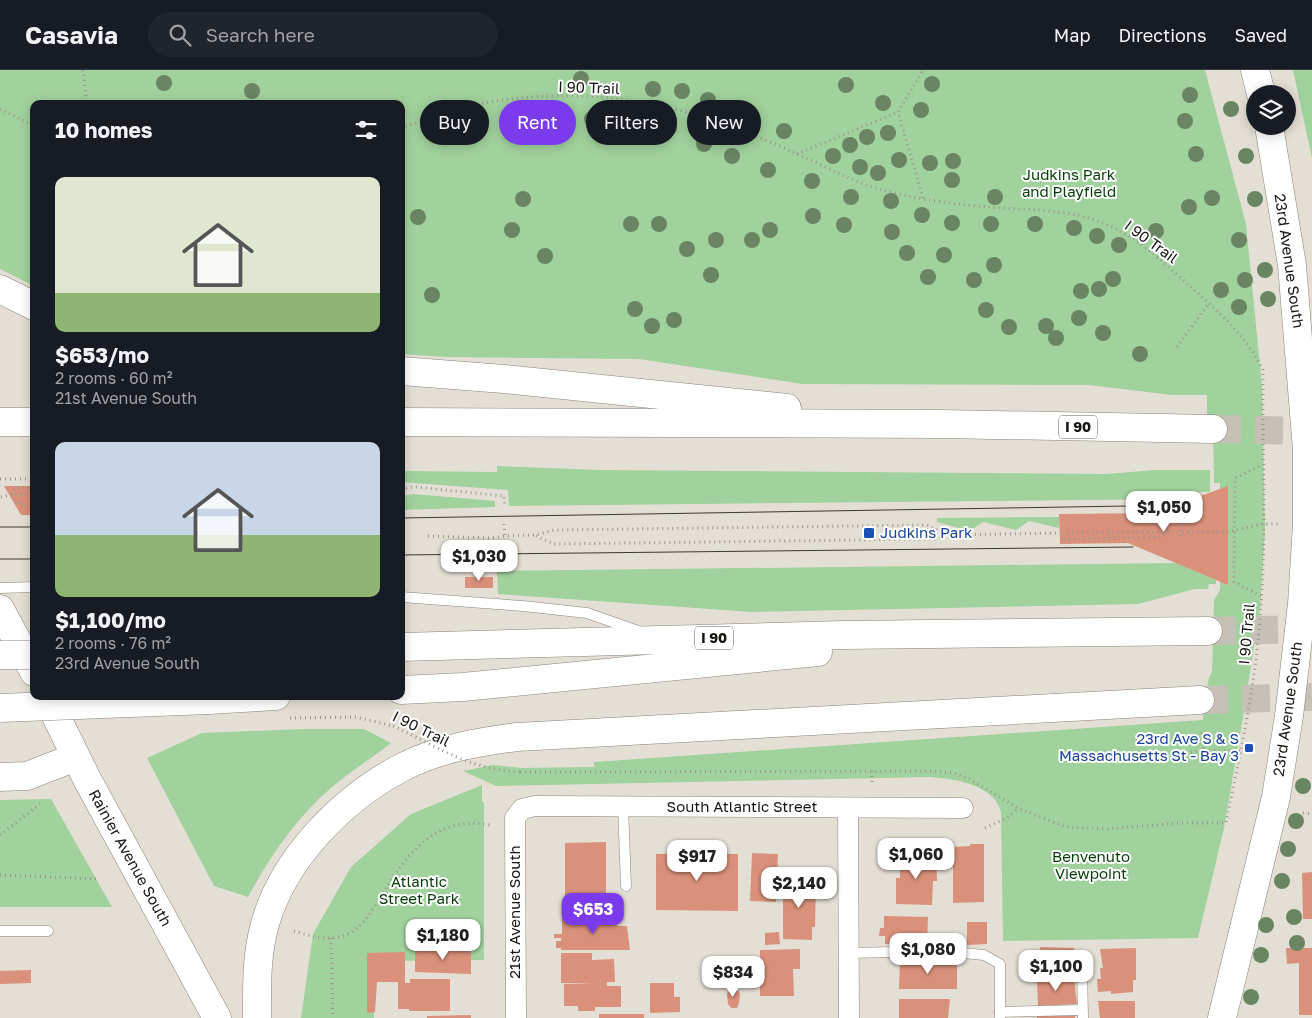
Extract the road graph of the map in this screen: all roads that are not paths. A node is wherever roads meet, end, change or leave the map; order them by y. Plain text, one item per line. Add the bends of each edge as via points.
1 (1255, 70) edge
2 (1259, 85) edge
3 (1270, 135) edge
4 (0, 289) edge
5 (30, 304) edge
6 (405, 371) edge
7 (0, 422) edge
8 (30, 422) edge
9 (405, 422) edge
10 (942, 424) junction
11 (1213, 429) tunnel mouth
12 (30, 587) edge
13 (0, 588) edge
14 (405, 597) edge
15 (0, 609) edge
16 (1208, 631) tunnel mouth
17 (1026, 632) junction
18 (655, 640) junction
19 (405, 647) edge
20 (0, 655) edge
21 (30, 655) edge
22 (30, 665) edge
23 (405, 690) edge
24 (48, 700) edge
25 (1200, 700) tunnel mouth
26 (282, 707) edge
27 (0, 708) edge
28 (76, 757) junction
29 (0, 777) edge
30 (622, 806) junction
31 (848, 808) junction
32 (963, 808) dead end
33 (522, 809) joint
34 (626, 886) dead end
35 (48, 930) dead end
36 (0, 931) edge
37 (848, 953) junction
38 (1082, 965) dead end
39 (1082, 1014) edge
40 (1000, 1015) edge
41 (217, 1018) edge
42 (257, 1018) edge
43 (516, 1018) edge
44 (849, 1018) edge
45 (1222, 1018) edge

1 - 2 main road
3 - 45 main road, 23rd Avenue South via 1292,265 1307,450 1307,524 1301,614 1276,797
4 - 5 main road
6 - 10 main road via 522,380
7 - 8 main road
9 - 10 main road, I 90
10 - 11 main road, I 90
12 - 13 lane
14 - 18 lane via 588,614 633,628
15 - 22 main road
16 - 17 main road, I 90
17 - 18 main road, I 90
17 - 23 main road via 473,686
18 - 19 main road, I 90
20 - 21 main road, bridge
24 - 28 main road, Rainier Avenue South
25 - 42 main road via 517,737 449,750 402,767 376,783 331,818 306,846 288,874 265,923 258,958
26 - 27 main road, bridge via 210,700
28 - 29 main road via 27,776
28 - 41 main road, Rainier Avenue South
30 - 31 street, South Atlantic Street
30 - 33 street, South Atlantic Street via 535,806
30 - 34 lane
31 - 32 street, South Atlantic Street
31 - 37 street
33 - 43 street, 21st Avenue South via 515,818
35 - 36 lane
37 - 40 lane via 942,951 984,954 1000,964
37 - 44 street
38 - 39 lane
39 - 40 lane

